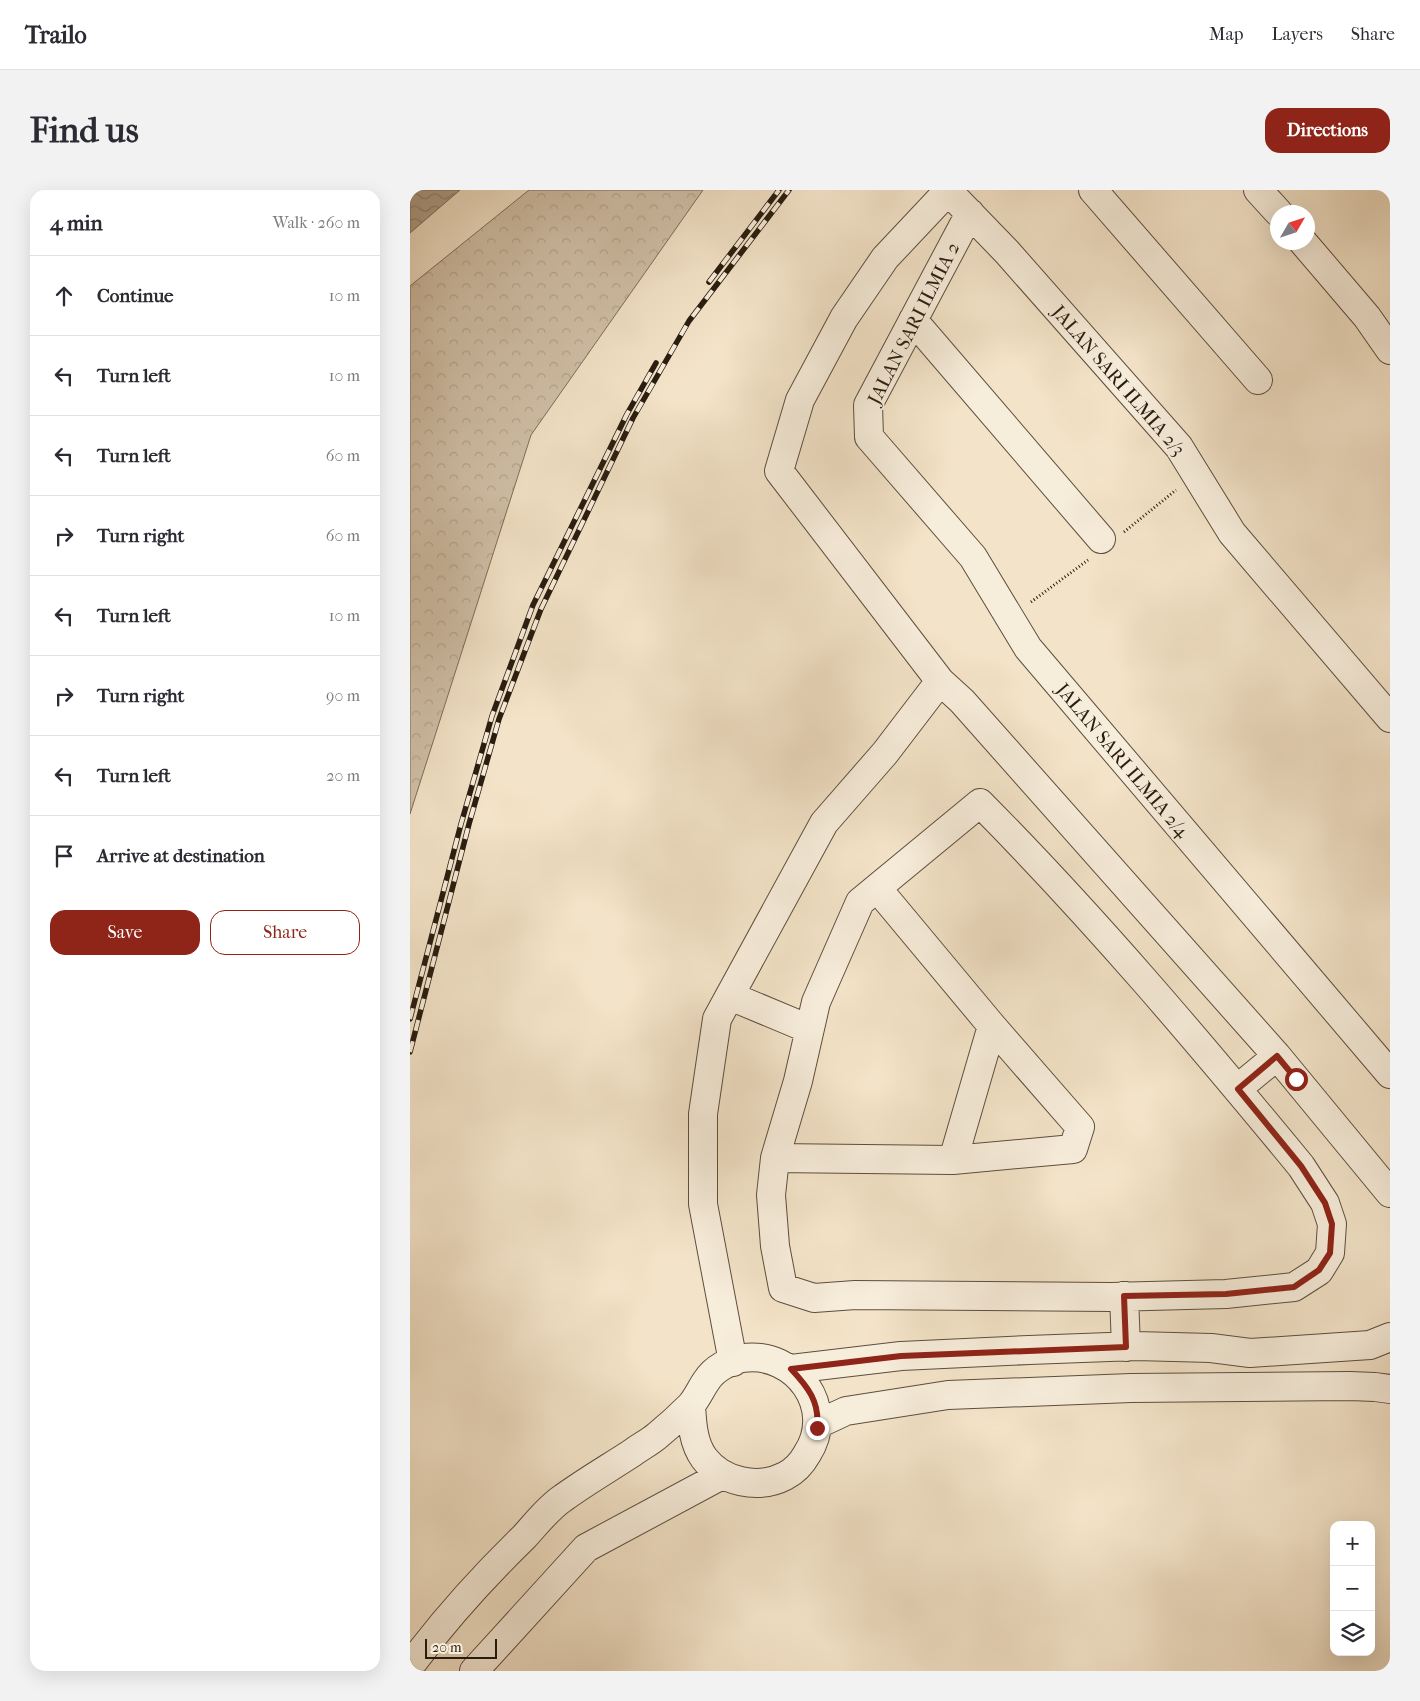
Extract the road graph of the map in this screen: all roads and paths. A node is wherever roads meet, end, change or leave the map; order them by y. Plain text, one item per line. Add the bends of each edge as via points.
1 (948, 190) edge
2 (1093, 190) edge
3 (1258, 190) edge
4 (1272, 205) edge
5 (970, 213) junction
6 (1310, 250) edge
7 (913, 320) junction
8 (1390, 350) edge
9 (1258, 380) dead end
10 (869, 437) joint
11 (1196, 474) junction
12 (1101, 539) junction
13 (1010, 618) junction
14 (940, 681) junction
15 (1390, 718) edge
16 (877, 888) junction
17 (730, 996) junction
18 (992, 1026) junction
19 (810, 1029) junction
20 (1277, 1056) junction
21 (1390, 1074) edge
22 (1238, 1089) junction
23 (774, 1158) junction
24 (953, 1160) junction
25 (1390, 1193) edge
26 (1124, 1296) junction
27 (1390, 1337) edge
28 (1126, 1347) junction
29 (733, 1362) junction
30 (791, 1369) junction
31 (1390, 1390) edge
32 (691, 1405) junction
33 (818, 1424) junction
34 (722, 1474) junction
35 (410, 1666) edge
36 (474, 1671) edge

1 - 5 street, JALAN SARI ILMIA 2/3
1 - 14 street via 885,258 844,318 800,400 779,471
2 - 9 street
3 - 4 street
5 - 7 street, JALAN SARI ILMIA 2
5 - 11 street, JALAN SARI ILMIA 2/3 via 1172,439
6 - 8 street via 1367,317
7 - 10 street, JALAN SARI ILMIA 2 via 868,405
7 - 12 street
10 - 13 street, JALAN SARI ILMIA 2/4 via 974,557
11 - 12 path via 1119,536 1109,532
11 - 15 street, JALAN SARI ILMIA 2/3 via 1232,533
12 - 13 path via 1101,550
13 - 21 street, JALAN SARI ILMIA 2/4 via 1028,648
14 - 17 street via 885,753 824,823
14 - 20 street
16 - 18 street
16 - 19 street via 860,902 816,1002
16 - 22 street via 980,803 1042,865
17 - 19 street
17 - 29 street via 717,1019 703,1114 703,1204
18 - 24 street
18 - 24 street via 1080,1127 1073,1149
19 - 23 street
20 - 22 street
20 - 25 street
22 - 26 street via 1301,1166 1325,1203 1332,1224 1330,1253 1319,1270 1294,1287 1226,1294
23 - 24 street
23 - 26 street via 772,1203 775,1246 783,1288 814,1298 855,1295
26 - 28 street
27 - 28 street via 1370,1345 1250,1353 1211,1348
28 - 30 street via 901,1356
29 - 30 street via 743,1358 768,1359
29 - 32 street via 708,1378
30 - 33 street via 808,1387
31 - 33 street via 1350,1386 1130,1388 948,1395 846,1411
32 - 34 street via 693,1434 704,1457
32 - 35 street via 657,1436 561,1499 498,1562 432,1636
33 - 34 street via 812,1447 801,1464 785,1476 767,1482 746,1483
34 - 36 street via 586,1548

